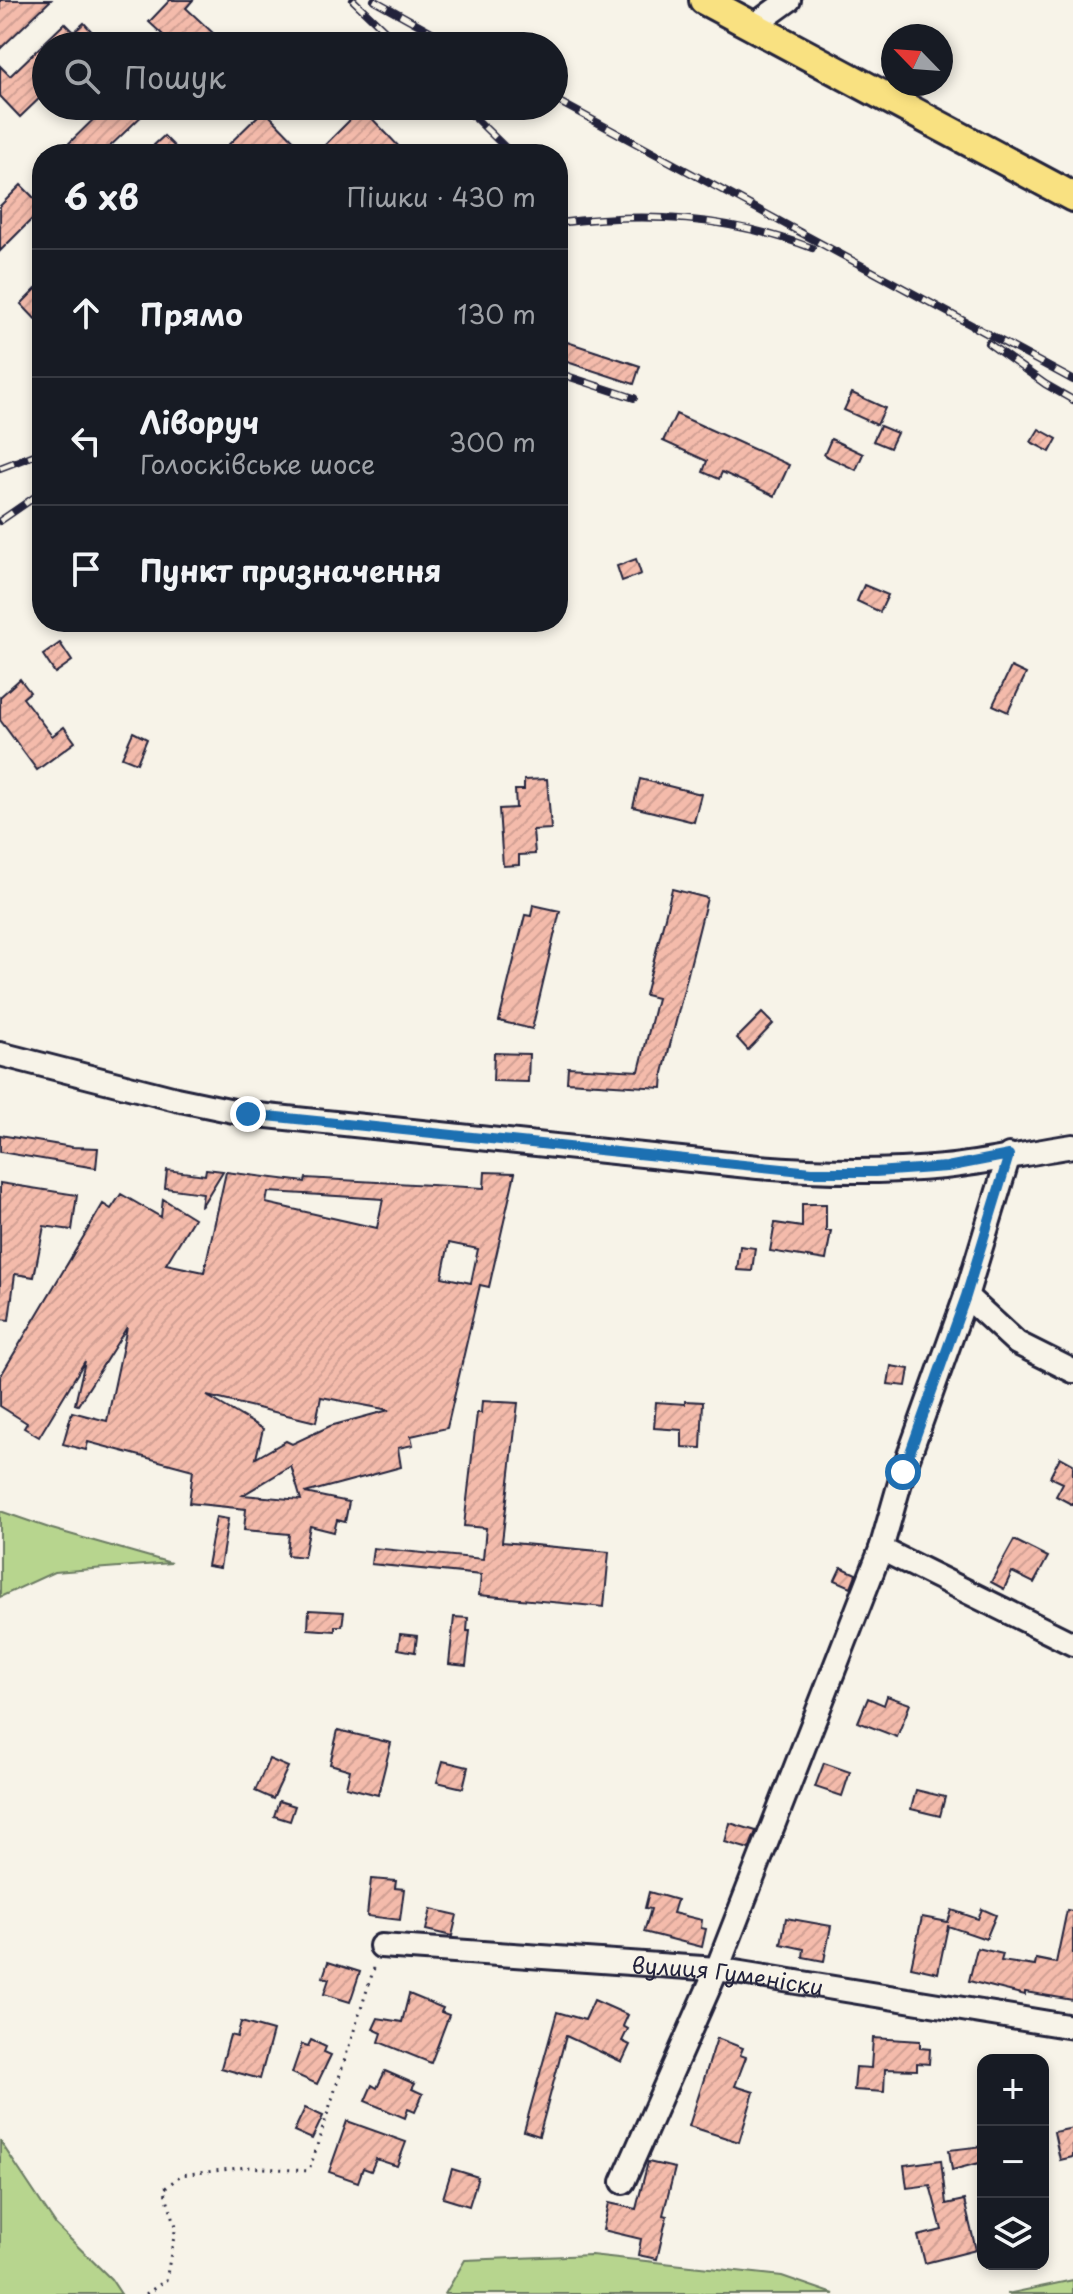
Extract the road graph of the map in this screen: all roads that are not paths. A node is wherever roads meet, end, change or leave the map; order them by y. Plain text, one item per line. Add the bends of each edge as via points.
1 (704, 0) edge
2 (789, 0) edge
3 (753, 26) junction
4 (1073, 197) edge
5 (0, 1054) edge
6 (1073, 1146) edge
7 (1009, 1155) junction
8 (966, 1296) junction
9 (1073, 1371) edge
10 (881, 1549) junction
11 (1073, 1644) edge
12 (381, 1946) road end
13 (717, 1969) junction
14 (1073, 2027) edge
15 (623, 2182) dead end

1 - 3 main road
2 - 3 street
3 - 4 main road
5 - 7 street via 248,1114 743,1166 875,1172 947,1167
6 - 7 street
7 - 8 street
8 - 9 street via 1017,1343
8 - 10 street
10 - 11 street
10 - 13 street
12 - 13 street, вулиця Гуменіски
13 - 14 street, вулиця Гуменіски
13 - 15 street

